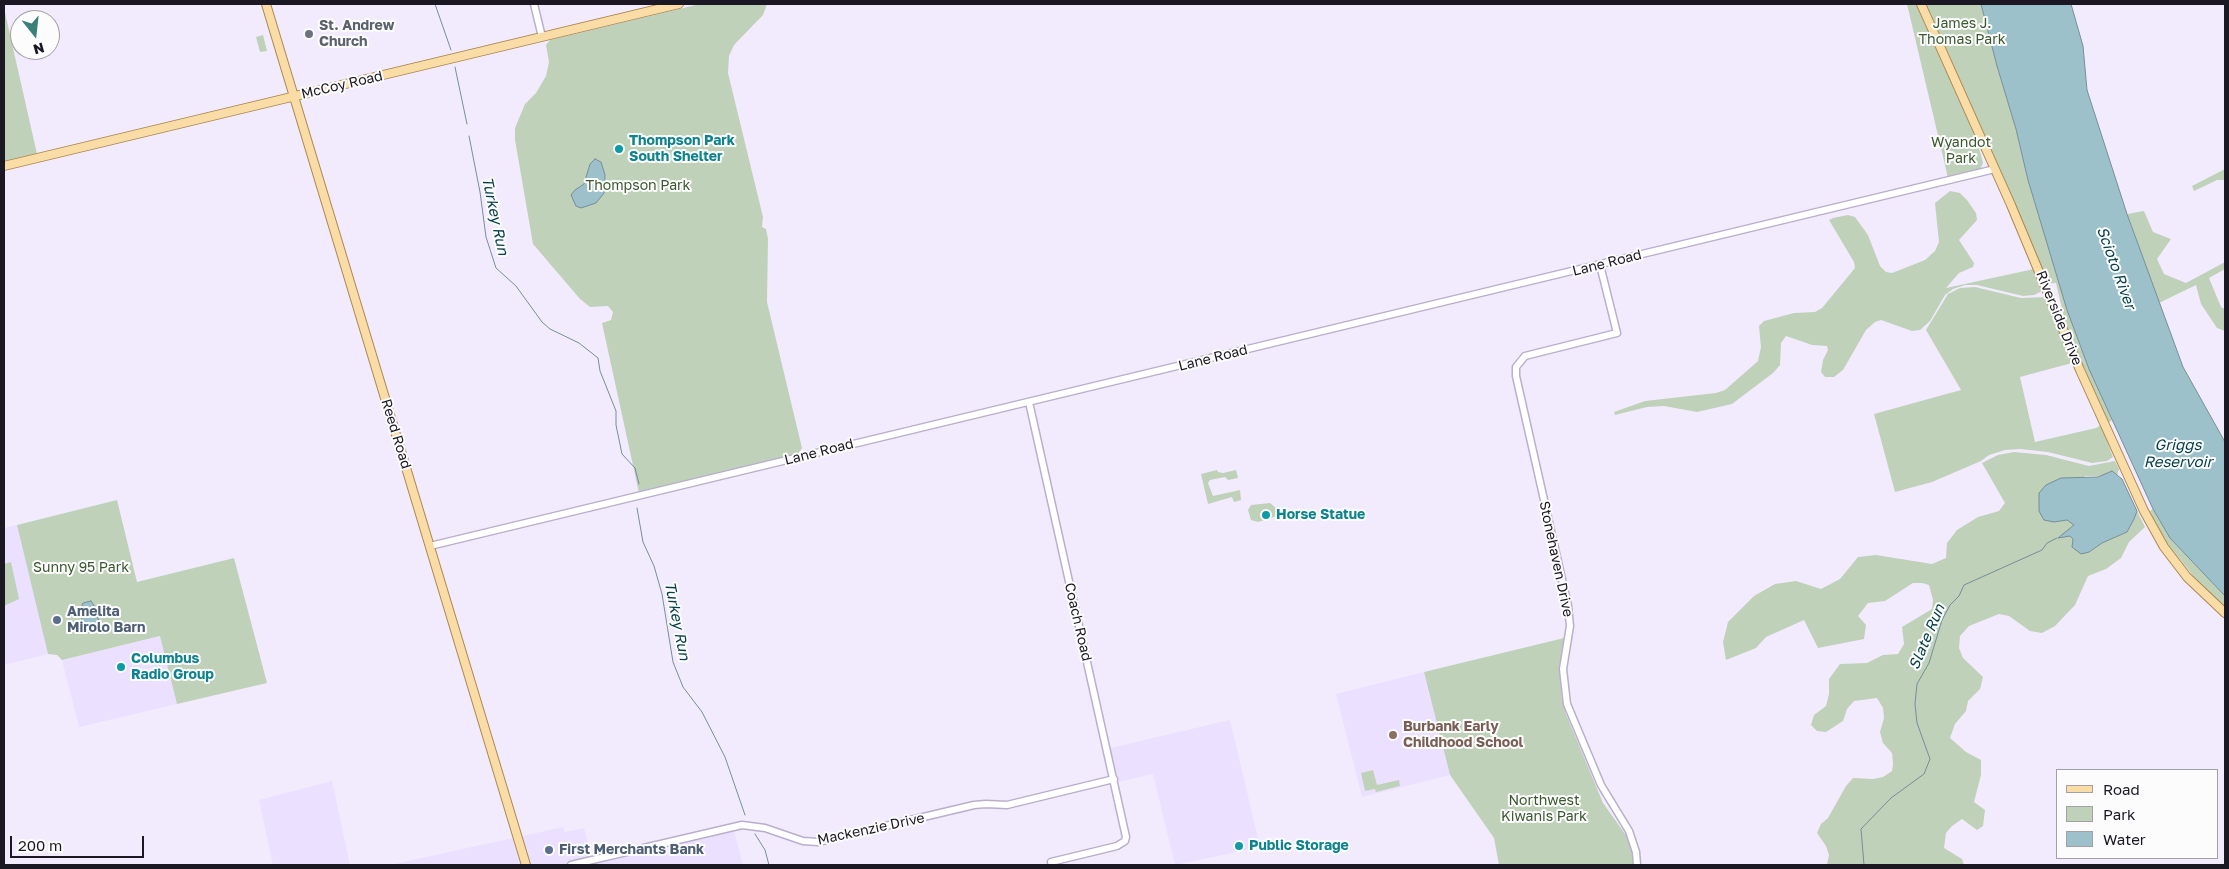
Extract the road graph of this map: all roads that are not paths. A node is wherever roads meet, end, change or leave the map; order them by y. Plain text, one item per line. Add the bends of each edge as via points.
1 (266, 4) edge
2 (534, 4) edge
3 (679, 4) edge
4 (1921, 4) edge
5 (542, 37) junction
6 (293, 97) junction
7 (4, 166) edge
8 (1995, 169) junction
9 (1600, 265) junction
10 (1030, 402) junction
11 (430, 546) junction
12 (2225, 613) edge
13 (1114, 780) junction
14 (1052, 864) edge
15 (526, 865) edge
16 (570, 865) edge
17 (1637, 865) edge

1 - 6 main road, Reed Road
2 - 5 street
3 - 5 main road, McCoy Road
4 - 8 main road, Riverside Drive
5 - 6 main road, McCoy Road
6 - 7 main road, McCoy Road
6 - 11 main road, Reed Road
8 - 9 street, Lane Road
8 - 12 main road, Riverside Drive via 2080,370 2164,547 2187,577
9 - 10 street, Lane Road
9 - 17 street, Stonehaven Drive via 1617,333 1529,355 1516,367 1516,380 1570,620 1563,661 1566,699 1601,786 1629,831
10 - 11 street, Lane Road
10 - 13 street, Coach Road
11 - 15 main road, Reed Road
13 - 14 street, Coach Road via 1126,832 1125,841
13 - 16 street, Mackenzie Drive via 1007,805 974,805 818,842 742,825

